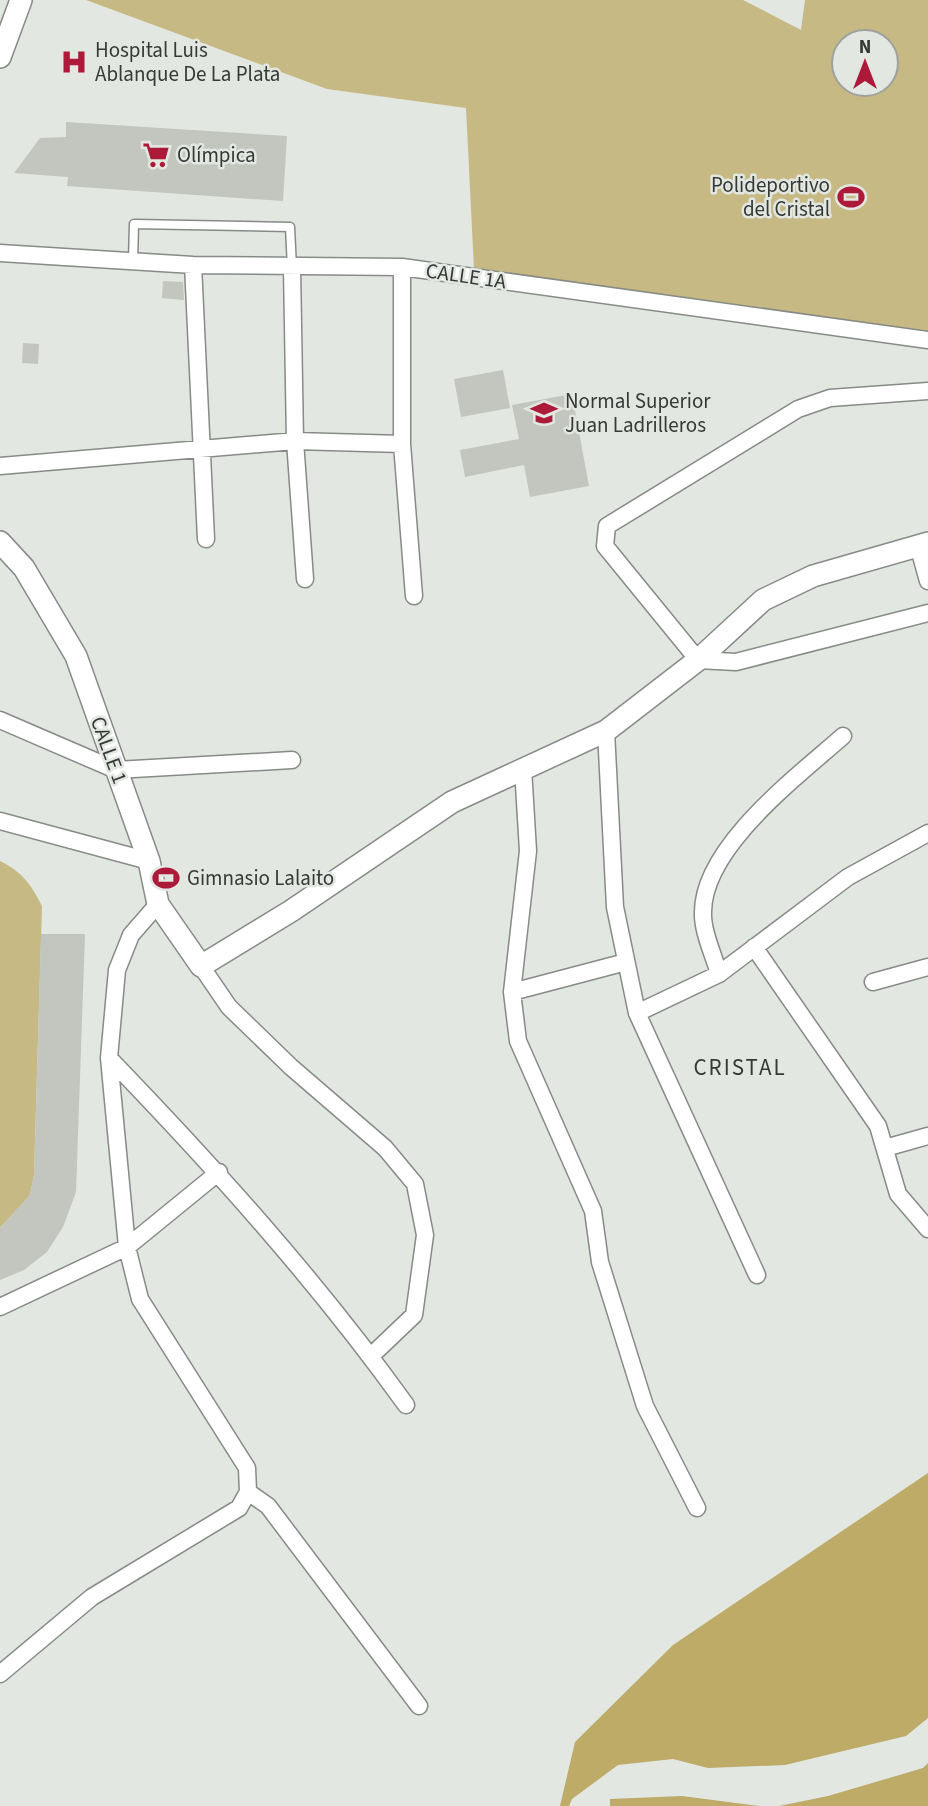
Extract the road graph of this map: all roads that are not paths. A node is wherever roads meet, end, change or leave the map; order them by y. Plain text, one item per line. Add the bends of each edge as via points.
1 (21, 0) edge
2 (0, 57) edge
3 (0, 253) edge
4 (133, 261) junction
5 (193, 265) junction
6 (402, 267) junction
7 (292, 268) junction
8 (928, 340) edge
9 (928, 391) edge
10 (295, 441) junction
11 (401, 444) junction
12 (200, 451) junction
13 (0, 466) edge
14 (206, 539) dead end
15 (0, 542) edge
16 (923, 544) edge
17 (305, 579) dead end
18 (928, 581) edge
19 (414, 596) dead end
20 (928, 613) edge
21 (698, 660) junction
22 (0, 720) edge
23 (606, 731) junction
24 (843, 736) dead end
25 (292, 760) dead end
26 (523, 768) junction
27 (116, 769) junction
28 (0, 821) edge
29 (928, 833) edge
30 (149, 861) junction
31 (158, 904) junction
32 (754, 947) junction
33 (626, 962) junction
34 (201, 966) junction
35 (928, 967) edge
36 (719, 974) junction
37 (873, 982) dead end
38 (512, 992) junction
39 (637, 1013) junction
40 (109, 1058) junction
41 (928, 1136) edge
42 (885, 1148) junction
43 (219, 1172) junction
44 (928, 1229) edge
45 (127, 1247) junction
46 (757, 1275) dead end
47 (0, 1307) edge
48 (371, 1356) junction
49 (406, 1405) dead end
50 (248, 1492) junction
51 (697, 1508) dead end
52 (0, 1674) edge
53 (419, 1706) dead end

1 - 2 main road
3 - 4 street, CALLE 1A
4 - 5 street, CALLE 1A
4 - 7 lane via 134,224 290,227
5 - 7 street, CALLE 1A
5 - 12 street
6 - 7 street, CALLE 1A
6 - 8 street, CALLE 1A
6 - 11 street
7 - 10 street
9 - 21 street via 830,398 798,408 607,526 605,547
10 - 11 street
10 - 12 street
10 - 17 street
11 - 19 street
12 - 13 street
12 - 14 street
15 - 27 main road, CALLE 1 via 24,568 76,656
16 - 18 street
16 - 21 main road via 813,576 763,600
20 - 21 street via 736,662
21 - 23 main road
22 - 27 street
23 - 26 main road
23 - 33 street via 615,907
24 - 36 street via 749,821 715,866 702,912
25 - 27 street
26 - 34 main road via 452,802
26 - 38 street via 528,851
27 - 30 main road, CALLE 1
28 - 30 street
29 - 32 street via 848,877
30 - 31 main road, CALLE 1
31 - 34 main road, CALLE 1
31 - 40 street via 131,935 117,970
32 - 36 street
32 - 42 street via 857,1091
33 - 38 street
33 - 39 street
34 - 48 street via 229,1007 385,1148 415,1184 425,1235 414,1315
35 - 37 street
36 - 39 street
38 - 51 street via 518,1041 593,1212 600,1262 645,1406
39 - 46 street
40 - 43 street
40 - 45 street
41 - 42 street
42 - 44 street via 898,1194
43 - 45 street
43 - 48 street
45 - 47 street
45 - 50 street via 141,1299 247,1468
48 - 49 street
50 - 52 street via 239,1508 92,1597
50 - 53 street via 268,1506

